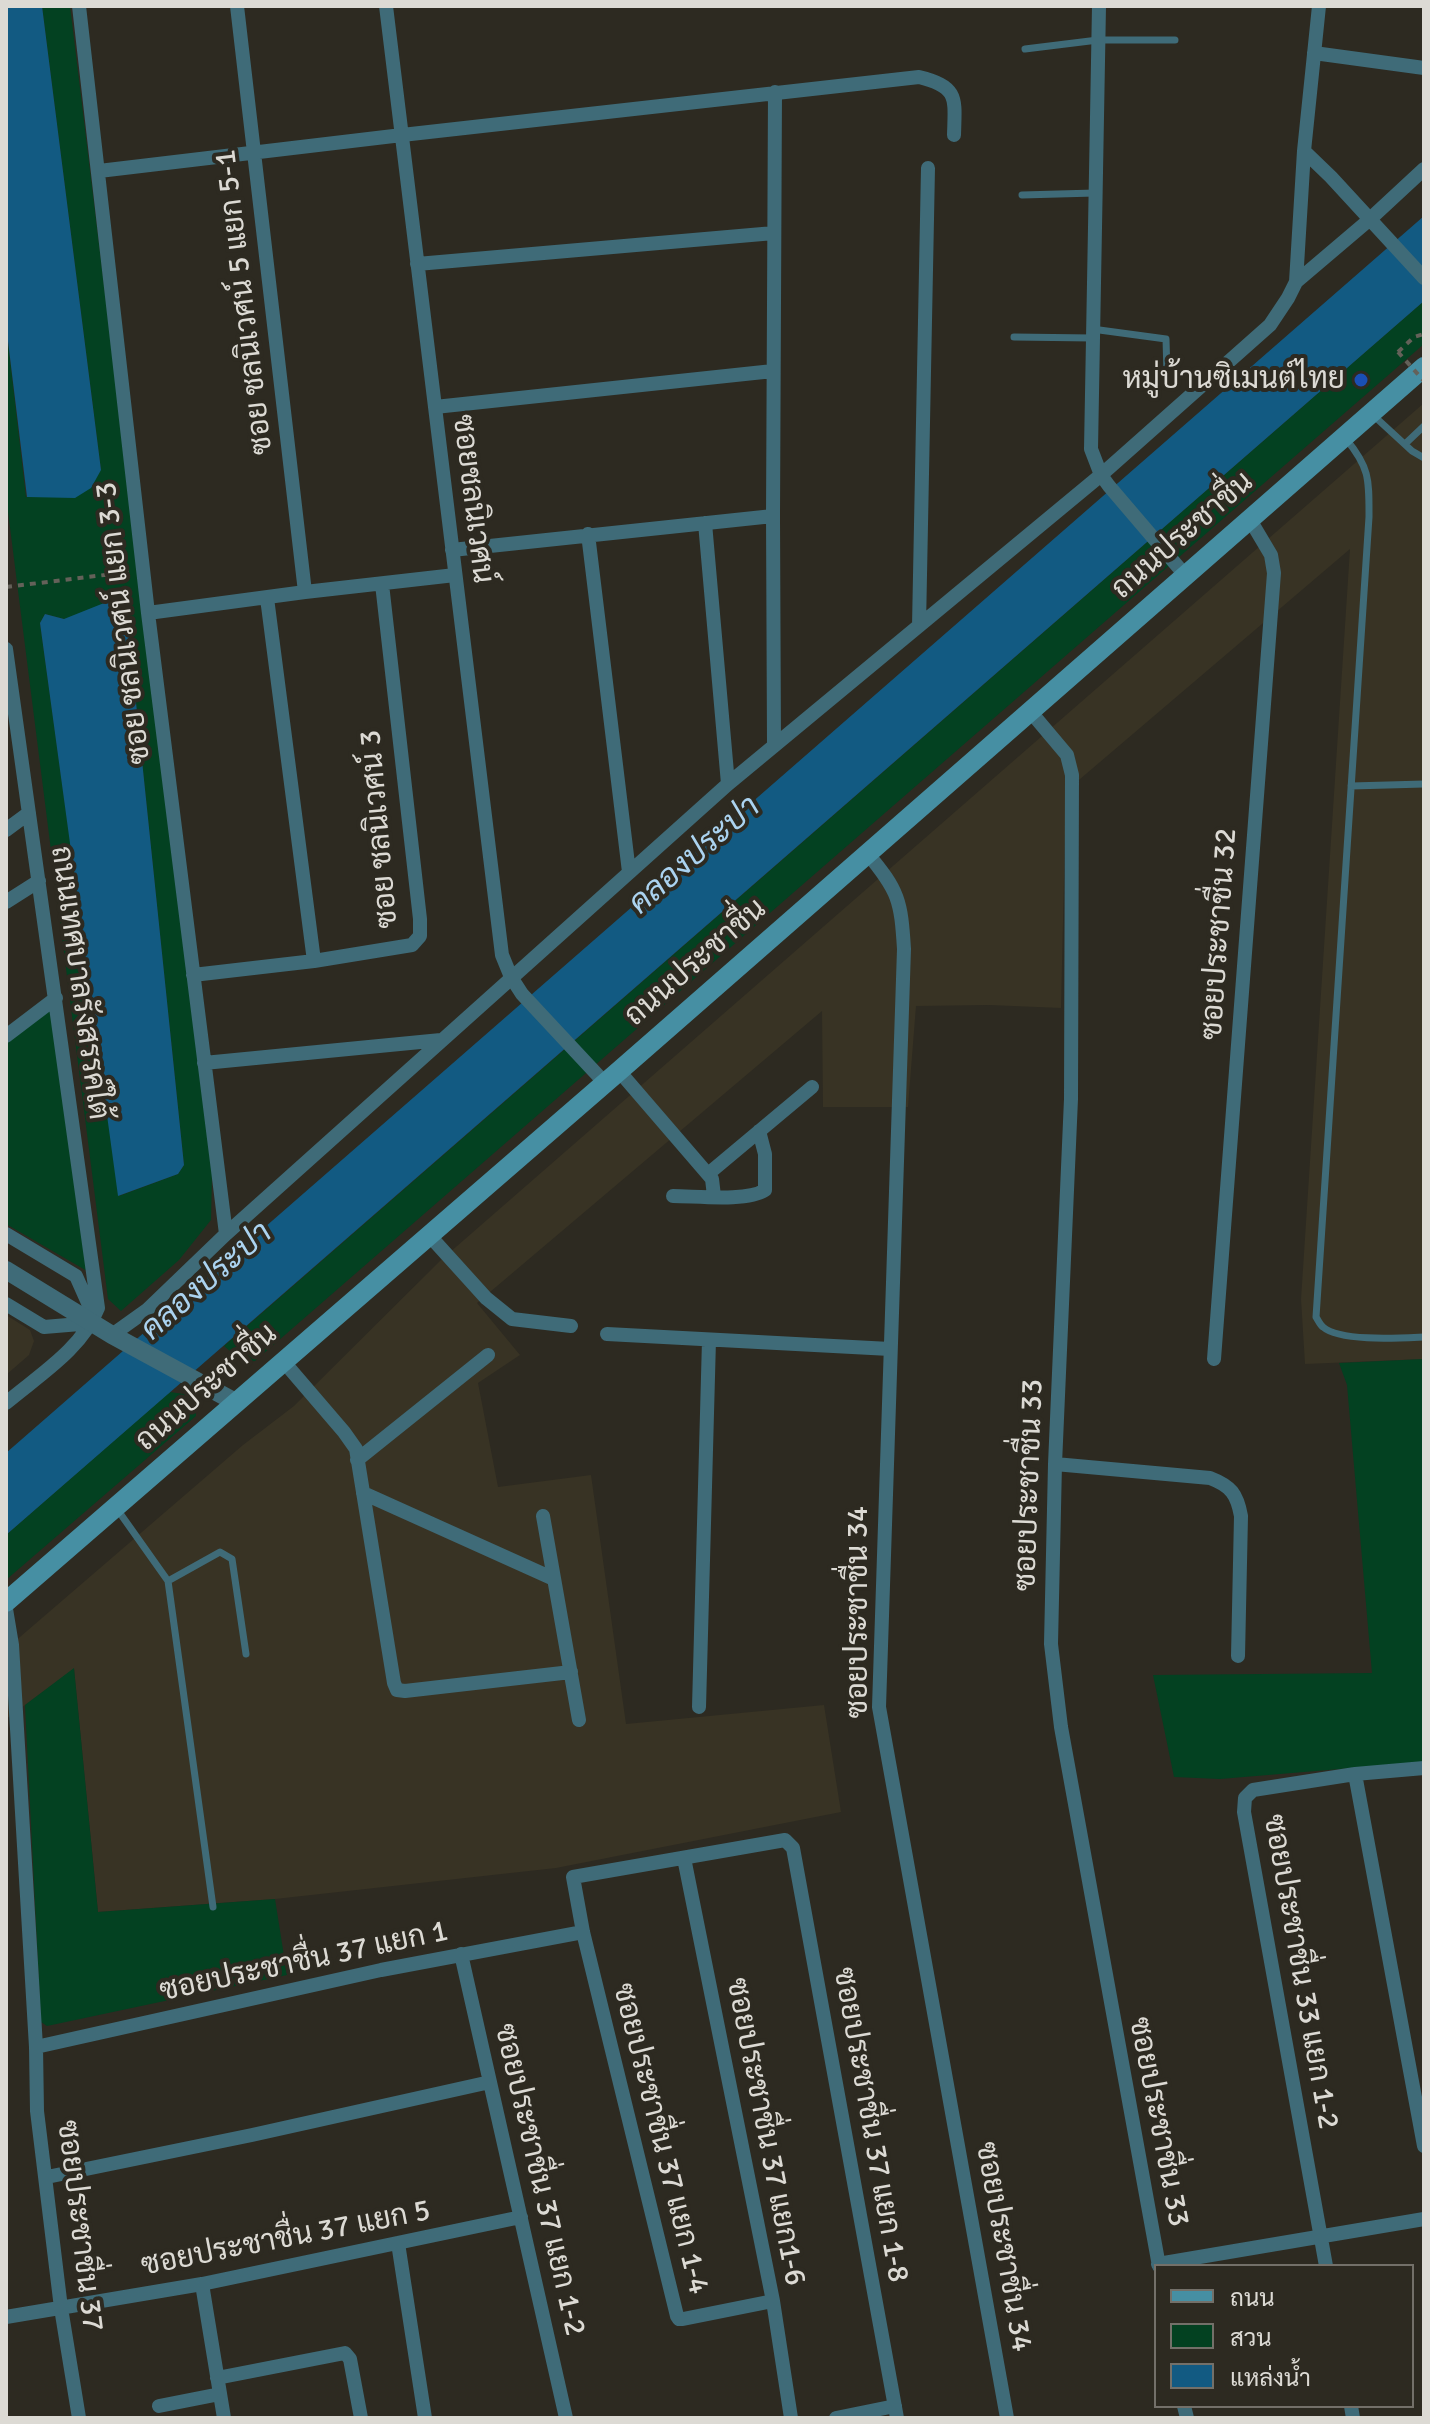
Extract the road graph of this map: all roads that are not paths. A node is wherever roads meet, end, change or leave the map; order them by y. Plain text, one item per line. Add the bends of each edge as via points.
1 (79, 6) edge
2 (237, 6) edge
3 (386, 6) edge
4 (1099, 6) edge
5 (1319, 6) edge
6 (1098, 40) junction
7 (1175, 40) dead end
8 (1025, 49) dead end
9 (1314, 53) junction
10 (1424, 68) edge
11 (775, 92) junction
12 (402, 135) junction
13 (954, 135) dead end
14 (1304, 151) junction
15 (254, 153) junction
16 (928, 168) dead end
17 (1424, 169) edge
18 (99, 171) junction
19 (1095, 193) junction
20 (1022, 195) dead end
21 (1369, 220) junction
22 (774, 233) junction
23 (417, 264) junction
24 (1424, 278) edge
25 (1296, 282) junction
26 (1092, 334) junction
27 (1014, 337) dead end
28 (1424, 367) edge
29 (773, 371) junction
30 (1167, 374) dead end
31 (435, 407) junction
32 (1370, 412) junction
33 (1424, 426) edge
34 (1344, 435) junction
35 (1405, 444) junction
36 (1424, 458) edge
37 (1105, 481) junction
38 (773, 516) junction
39 (1249, 518) junction
40 (705, 523) junction
41 (588, 534) junction
42 (452, 550) junction
43 (455, 575) junction
44 (1185, 575) junction
45 (382, 584) junction
46 (305, 592) junction
47 (267, 598) junction
48 (148, 613) junction
49 (919, 626) junction
50 (6, 649) edge
51 (1030, 711) junction
52 (774, 745) junction
53 (728, 784) junction
54 (1424, 784) edge
55 (1351, 786) junction
56 (29, 813) junction
57 (6, 830) edge
58 (867, 853) junction
59 (629, 872) junction
60 (39, 881) junction
61 (6, 902) edge
62 (314, 961) junction
63 (193, 975) junction
64 (511, 977) junction
65 (56, 998) junction
66 (6, 1036) edge
67 (441, 1040) junction
68 (204, 1063) junction
69 (612, 1077) junction
70 (812, 1087) dead end
71 (759, 1131) junction
72 (708, 1174) junction
73 (673, 1196) dead end
74 (714, 1196) junction
75 (6, 1234) edge
76 (226, 1234) junction
77 (429, 1235) junction
78 (6, 1270) edge
79 (6, 1304) edge
80 (92, 1323) junction
81 (571, 1326) dead end
82 (607, 1334) dead end
83 (1424, 1337) edge
84 (120, 1339) junction
85 (709, 1340) junction
86 (890, 1349) junction
87 (488, 1355) dead end
88 (1214, 1359) dead end
89 (284, 1362) junction
90 (6, 1403) edge
91 (237, 1403) junction
92 (357, 1460) junction
93 (1055, 1464) junction
94 (363, 1493) junction
95 (115, 1507) junction
96 (543, 1516) dead end
97 (554, 1579) junction
98 (168, 1581) junction
99 (6, 1602) edge
100 (6, 1609) edge
101 (246, 1654) dead end
102 (1238, 1656) dead end
103 (571, 1672) junction
104 (699, 1707) dead end
105 (579, 1720) dead end
106 (1424, 1768) edge
107 (1355, 1774) junction
108 (684, 1858) junction
109 (213, 1907) dead end
110 (583, 1932) junction
111 (461, 1954) junction
112 (36, 2047) junction
113 (490, 2082) junction
114 (1424, 2146) edge
115 (47, 2177) junction
116 (521, 2217) junction
117 (1424, 2219) edge
118 (1320, 2237) junction
119 (398, 2243) junction
120 (1158, 2264) edge
121 (1164, 2264) edge
122 (1326, 2264) edge
123 (202, 2284) junction
124 (773, 2301) junction
125 (61, 2308) junction
126 (6, 2317) edge
127 (217, 2378) junction
128 (220, 2394) junction
129 (159, 2406) dead end
130 (896, 2412) edge
131 (79, 2418) edge
132 (224, 2418) edge
133 (361, 2418) edge
134 (425, 2418) edge
135 (566, 2418) edge
136 (791, 2418) edge
137 (836, 2418) edge
138 (1007, 2418) edge

1 - 18 street, ซอย ชลนิเวศน์ แยก 3-3
2 - 15 street, ซอย ชลนิเวศน์ 5 แยก 5-1
3 - 12 street, ซอยชลนิเวศน์
4 - 6 street
5 - 9 street
6 - 7 lane
6 - 8 lane
6 - 19 street
9 - 10 street
9 - 14 street
11 - 12 street
11 - 13 street via 919,77 951,91
11 - 22 street
12 - 15 street
12 - 23 street, ซอยชลนิเวศน์
14 - 21 street
14 - 25 street
15 - 18 street
15 - 46 street, ซอย ชลนิเวศน์ 5 แยก 5-1
16 - 49 street
17 - 21 street
18 - 48 street, ซอย ชลนิเวศน์ แยก 3-3
19 - 20 lane
19 - 26 street
21 - 24 street
21 - 25 street
22 - 23 street
22 - 29 street
23 - 31 street, ซอยชลนิเวศน์
25 - 37 street via 1270,325
26 - 27 lane
26 - 30 lane via 1166,339
26 - 37 street via 1091,449
28 - 32 main road, ถนนประชาชื่น
29 - 31 street
29 - 38 street
31 - 42 street, ซอยชลนิเวศน์
32 - 34 main road, ถนนประชาชื่น
32 - 35 lane
33 - 35 lane
34 - 39 main road, ถนนประชาชื่น
34 - 55 lane via 1368,472 1369,485
35 - 36 lane
37 - 44 street
37 - 49 street
38 - 40 street
38 - 52 street
39 - 44 main road, ถนนประชาชื่น
39 - 88 street, ซอยประชาชื่น 32 via 1271,555 1274,573
40 - 41 street
40 - 53 street
41 - 42 street
41 - 59 street
42 - 43 street, ซอยชลนิเวศน์
43 - 45 street
43 - 64 street, ซอยชลนิเวศน์ via 502,955
44 - 51 main road, ถนนประชาชื่น
45 - 46 street
45 - 62 street, ซอย ชลนิเวศน์ 3 via 420,936 412,945
46 - 47 street
47 - 48 street
47 - 62 street
48 - 63 street, ซอย ชลนิเวศน์ แยก 3-3
49 - 52 street
50 - 56 street, ถนนเทศบาลรังสรรค์ใต้
51 - 58 main road, ถนนประชาชื่น
51 - 93 street, ซอยประชาชื่น 33 via 1067,755 1072,775 1071,1099
52 - 53 street
53 - 59 street
54 - 55 lane
55 - 83 lane via 1316,1317 1337,1333
56 - 57 street
56 - 60 street, ถนนเทศบาลรังสรรค์ใต้
58 - 69 main road, ถนนประชาชื่น
58 - 86 street, ซอยประชาชื่น 34 via 899,902 904,949
59 - 64 street
60 - 61 street
60 - 65 street, ถนนเทศบาลรังสรรค์ใต้
62 - 63 street, ซอย ชลนิเวศน์ 3
63 - 68 street, ซอย ชลนิเวศน์ แยก 3-3
64 - 67 street
64 - 69 street, ซอยชลนิเวศน์ via 576,1052
65 - 66 street
65 - 80 street, ถนนเทศบาลรังสรรค์ใต้ via 98,1295
67 - 68 street
67 - 76 street
68 - 76 street, ซอย ชลนิเวศน์ แยก 3-3
69 - 72 street, ซอยชลนิเวศน์
69 - 77 main road, ถนนประชาชื่น
70 - 71 street
71 - 72 street
71 - 74 street via 765,1190
72 - 74 street
73 - 74 street
75 - 80 street via 76,1276
76 - 84 street
77 - 81 street via 512,1319
77 - 89 main road, ถนนประชาชื่น
78 - 80 street
79 - 80 street via 44,1327
80 - 84 street
80 - 90 street
82 - 85 street
84 - 91 street
85 - 86 street
85 - 104 street
86 - 138 street, ซอยประชาชื่น 34 via 879,1707
87 - 92 street
89 - 91 main road, ถนนประชาชื่น
89 - 92 street via 344,1432
91 - 95 main road, ถนนประชาชื่น
92 - 94 street
93 - 102 street via 1227,1484 1238,1497 1241,1516
93 - 120 street, ซอยประชาชื่น 33 via 1051,1644 1061,1727
94 - 97 street
94 - 103 street via 397,1690
95 - 98 lane
95 - 99 main road, ถนนประชาชื่น
96 - 97 street
97 - 103 street
98 - 101 lane via 220,1552 232,1559
98 - 109 lane
100 - 112 street, ซอยประชาชื่น 37
103 - 105 street
106 - 107 street
107 - 114 street
107 - 118 street, ซอยประชาชื่น 33 แยก 1-2 via 1253,1790 1245,1798
108 - 110 street, ซอยประชาชื่น 37 แยก 1-4 via 573,1877
108 - 124 street, ซอยประชาชื่น 37 แยก1-6
108 - 130 street, ซอยประชาชื่น 37 แยก 1-8 via 785,1840 793,1848
110 - 111 street, ซอยประชาชื่น 37 แยก 1
110 - 124 street, ซอยประชาชื่น 37 แยก 1-4 via 677,2316
111 - 112 street, ซอยประชาชื่น 37 แยก 1
111 - 113 street, ซอยประชาชื่น 37 แยก 1-2
112 - 115 street, ซอยประชาชื่น 37 via 37,2111
113 - 115 street
113 - 116 street, ซอยประชาชื่น 37 แยก 1-2
115 - 125 street, ซอยประชาชื่น 37
116 - 119 street, ซอยประชาชื่น 37 แยก 5
116 - 135 street, ซอยประชาชื่น 37 แยก 1-2
117 - 118 street
118 - 121 street
118 - 122 street, ซอยประชาชื่น 33 แยก 1-2
119 - 123 street, ซอยประชาชื่น 37 แยก 5
119 - 134 street
123 - 125 street, ซอยประชาชื่น 37 แยก 5
123 - 127 street
124 - 136 street, ซอยประชาชื่น 37 แยก1-6
125 - 126 street, ซอยประชาชื่น 37 แยก 5
125 - 131 street, ซอยประชาชื่น 37
127 - 128 street
127 - 133 street via 345,2353
128 - 129 street
128 - 132 street
130 - 137 street

